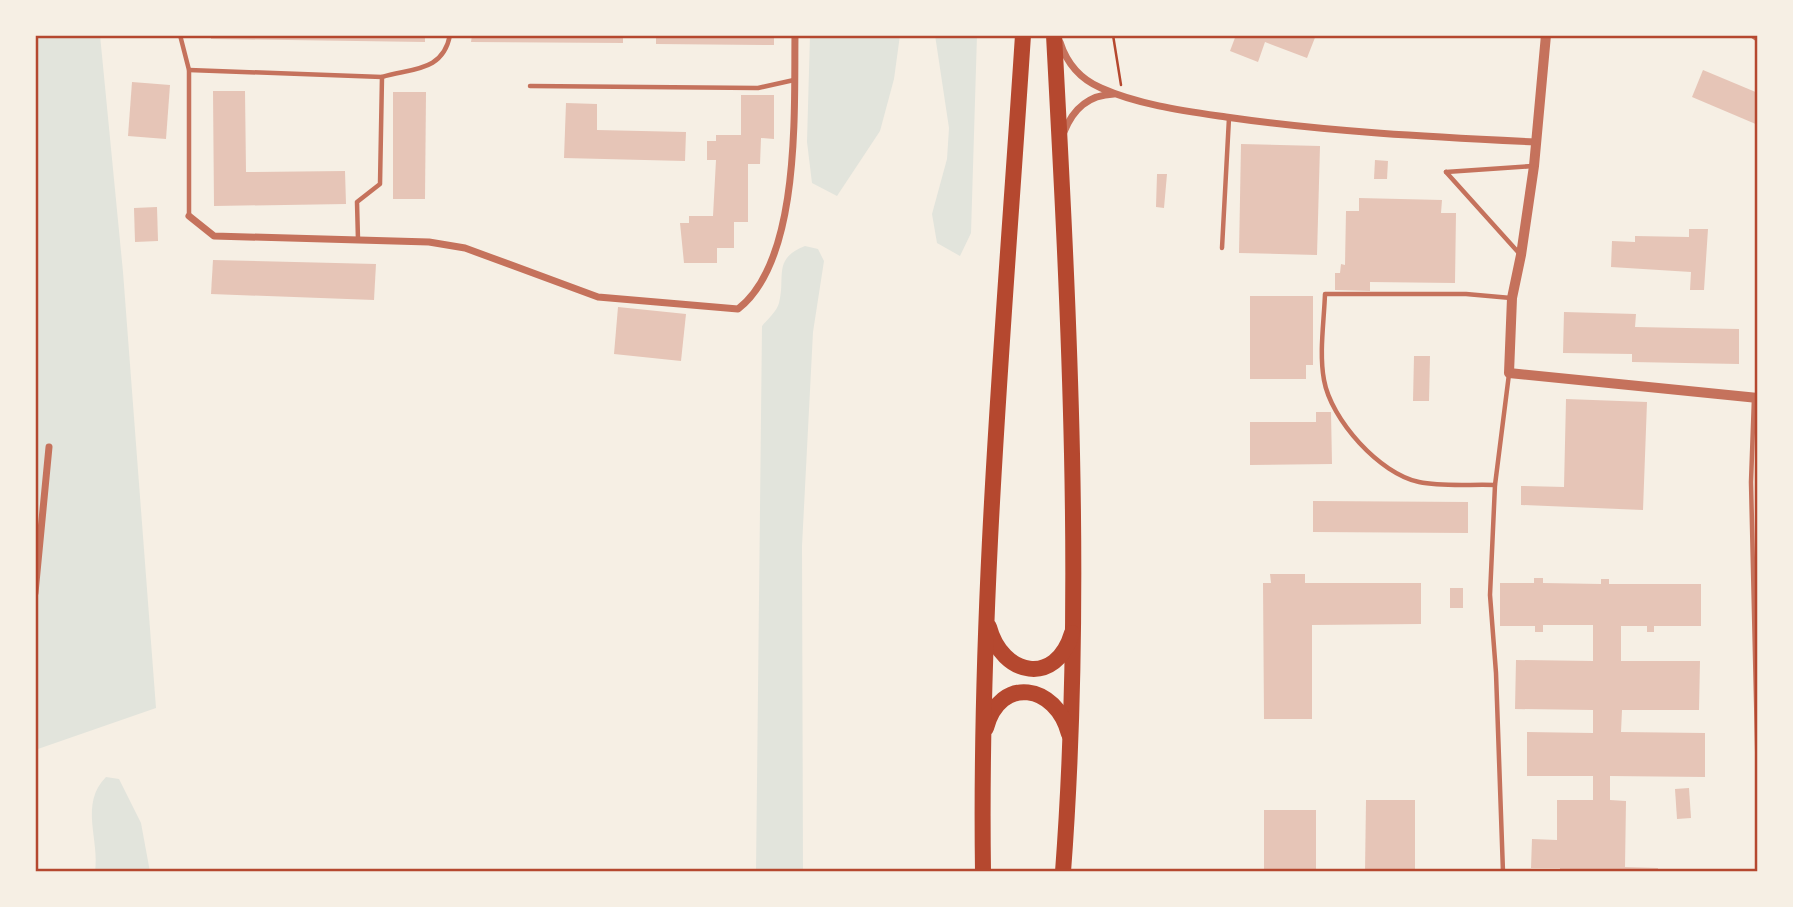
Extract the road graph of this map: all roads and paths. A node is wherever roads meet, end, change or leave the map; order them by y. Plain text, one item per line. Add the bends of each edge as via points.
1 (180, 35) edge
2 (450, 35) edge
3 (794, 35) edge
4 (1023, 35) edge
5 (1056, 35) edge
6 (1113, 35) edge
7 (1546, 35) edge
8 (1751, 35) edge
9 (1758, 40) edge
10 (189, 70) junction
11 (382, 77) junction
12 (794, 80) junction
13 (530, 86) dead end
14 (1120, 95) junction
15 (1229, 117) junction
16 (1536, 142) junction
17 (1060, 149) junction
18 (1534, 166) junction
19 (189, 216) joint
20 (358, 240) junction
21 (1222, 248) dead end
22 (1521, 255) junction
23 (1512, 298) junction
24 (1509, 373) junction
25 (1756, 398) edge
26 (49, 447) dead end
27 (1495, 485) junction
28 (35, 593) edge
29 (1076, 614) junction
30 (986, 618) junction
31 (1073, 747) junction
32 (981, 748) junction
33 (1758, 784) edge
34 (983, 872) edge
35 (1063, 872) edge
36 (1503, 872) edge

1 - 10 lane
2 - 11 lane via 442,58 432,65
3 - 12 street
4 - 30 highway
5 - 14 street via 1078,74
5 - 17 highway
6 - 14 path
7 - 16 street
8 - 9 lane
10 - 11 lane
10 - 19 lane
11 - 20 lane via 380,184 357,202
12 - 13 lane via 758,88
12 - 20 street via 781,235 766,275 738,309 598,297 465,248
14 - 15 street
14 - 17 street via 1102,95 1080,106 1064,131
15 - 16 street via 1386,134
15 - 21 lane
16 - 18 street
17 - 29 highway
18 - 22 street
18 - 22 lane via 1446,172
19 - 20 street via 214,236
22 - 23 street
23 - 24 street
23 - 27 lane via 1325,294 1323,377 1350,433 1384,467 1419,482
24 - 25 street
24 - 27 lane
25 - 33 lane via 1751,482
26 - 28 street
27 - 36 lane via 1490,595
29 - 30 highway via 1065,652 1037,669 1020,668 1005,659 993,643
29 - 31 highway
30 - 32 highway
31 - 32 highway via 1059,708 1042,695 1023,692 1004,699 989,716
31 - 35 highway
32 - 34 highway

